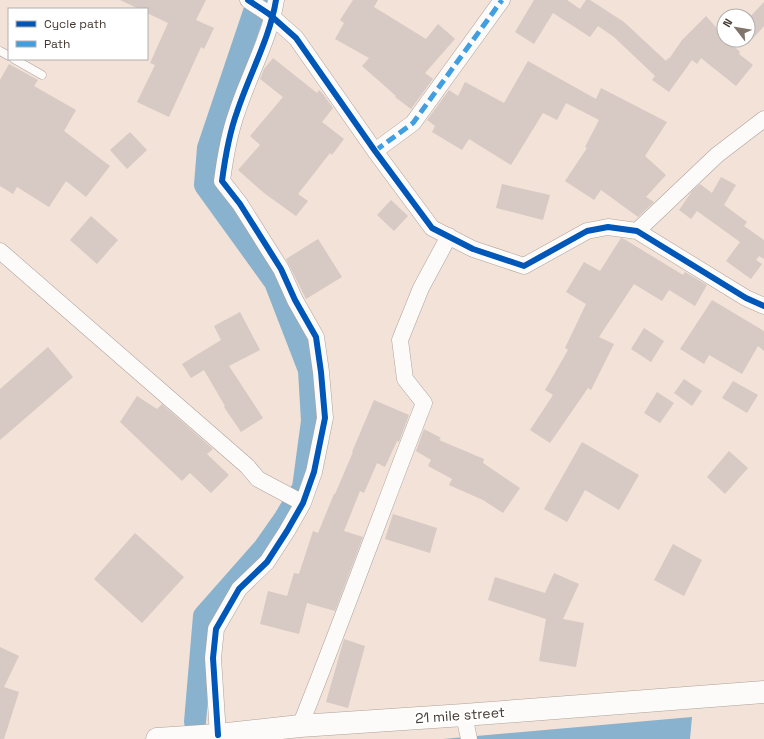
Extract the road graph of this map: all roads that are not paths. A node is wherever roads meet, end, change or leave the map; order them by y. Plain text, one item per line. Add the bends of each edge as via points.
1 (248, 0) edge
2 (502, 0) edge
3 (273, 11) edge
4 (16, 60) edge
5 (42, 74) dead end
6 (764, 119) edge
7 (375, 151) junction
8 (637, 231) junction
9 (449, 236) junction
10 (0, 251) edge
11 (764, 306) edge
12 (302, 502) junction
13 (764, 692) edge
14 (464, 716) junction
15 (300, 726) junction
16 (218, 735) junction
17 (157, 739) edge
18 (469, 739) edge

1 - 3 street
2 - 7 street via 413,123
3 - 7 street via 296,38
3 - 12 street via 236,113 222,181 282,269 295,300 316,337 325,418 314,472
4 - 5 lane
6 - 8 street via 717,155
7 - 9 street via 432,228
8 - 9 street via 608,227 587,231 524,266 472,249
8 - 11 street via 746,298
9 - 15 street via 421,288 400,340 405,379 424,403
10 - 12 street via 247,466 258,479
12 - 16 street via 267,562 239,589 216,629 213,658
13 - 14 street, 21 mile street
14 - 15 street, 21 mile street
14 - 18 street
15 - 16 street, 21 mile street
16 - 17 street, 21 mile street

